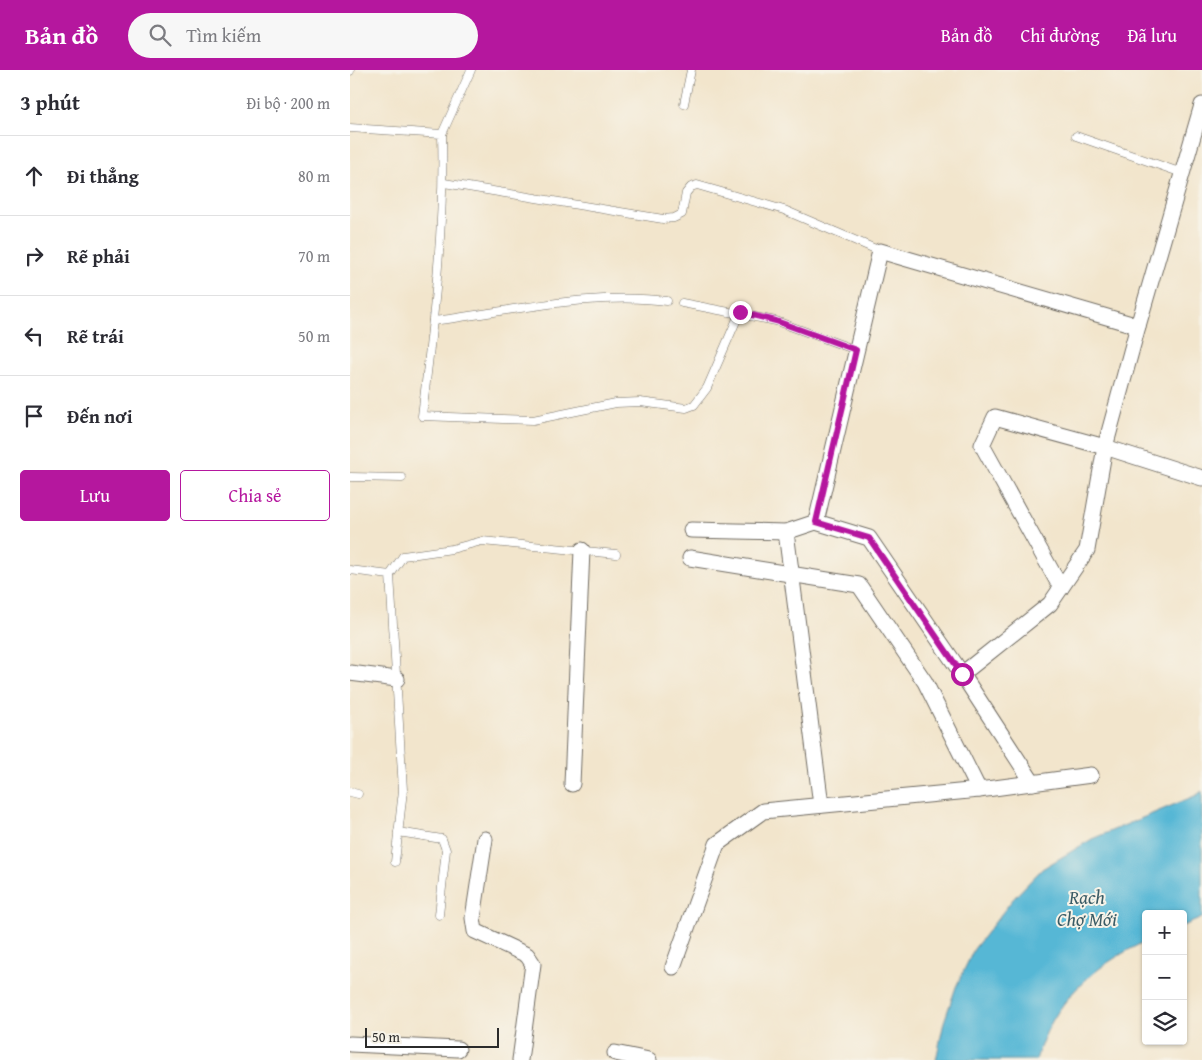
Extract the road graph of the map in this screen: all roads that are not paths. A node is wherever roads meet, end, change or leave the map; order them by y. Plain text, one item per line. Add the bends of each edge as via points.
1 (471, 70) edge
2 (691, 70) edge
3 (684, 104) dead end
4 (1202, 105) edge
5 (350, 128) edge
6 (442, 134) junction
7 (1076, 136) dead end
8 (1182, 173) junction
9 (444, 183) junction
10 (880, 251) junction
11 (667, 301) dead end
12 (682, 303) dead end
13 (740, 312) junction
14 (433, 321) junction
15 (1138, 326) junction
16 (856, 350) junction
17 (1105, 447) junction
18 (350, 476) edge
19 (402, 478) dead end
20 (1202, 478) edge
21 (816, 522) junction
22 (691, 530) dead end
23 (786, 532) junction
24 (582, 550) junction
25 (616, 554) dead end
26 (690, 558) dead end
27 (350, 570) edge
28 (791, 574) junction
29 (390, 575) junction
30 (1061, 588) junction
31 (350, 673) edge
32 (962, 674) junction
33 (397, 679) junction
34 (1091, 775) dead end
35 (1033, 783) junction
36 (572, 784) dead end
37 (979, 790) junction
38 (350, 792) edge
39 (358, 794) dead end
40 (821, 805) junction
41 (398, 832) junction
42 (485, 839) dead end
43 (395, 862) dead end
44 (439, 914) dead end
45 (673, 967) dead end
46 (350, 1044) edge
47 (458, 1048) dead end
48 (615, 1053) dead end
49 (520, 1060) edge
50 (649, 1060) edge

1 - 6 lane
2 - 3 lane
4 - 8 street
5 - 6 lane
6 - 9 lane
7 - 8 lane
8 - 15 street
9 - 10 lane via 662,219 682,214 686,193 691,186 697,185 784,210
9 - 14 lane
10 - 15 street
10 - 16 street
11 - 14 lane via 594,299
12 - 13 lane
13 - 14 lane via 707,388 694,405 686,408 640,402 616,403 533,420 422,416
13 - 16 lane via 776,321
15 - 17 street
16 - 21 street
17 - 20 street
17 - 30 street via 1087,550
17 - 30 street via 995,417 982,446
18 - 19 lane
21 - 23 street
21 - 32 street via 869,538
22 - 23 street
23 - 28 street
24 - 25 lane
24 - 29 lane via 482,541 403,556
24 - 36 street
26 - 28 street
27 - 29 lane
28 - 37 street via 859,585 925,682
28 - 40 street
29 - 33 lane
30 - 32 street via 1050,604
31 - 33 street
32 - 35 street
33 - 41 lane via 403,790
34 - 35 street
35 - 37 street
37 - 40 street
38 - 39 lane
40 - 45 street via 763,811 717,844
41 - 43 lane
41 - 44 lane via 442,839 446,850
42 - 49 street via 473,918 475,931 527,954 533,964
46 - 47 street
48 - 50 street

